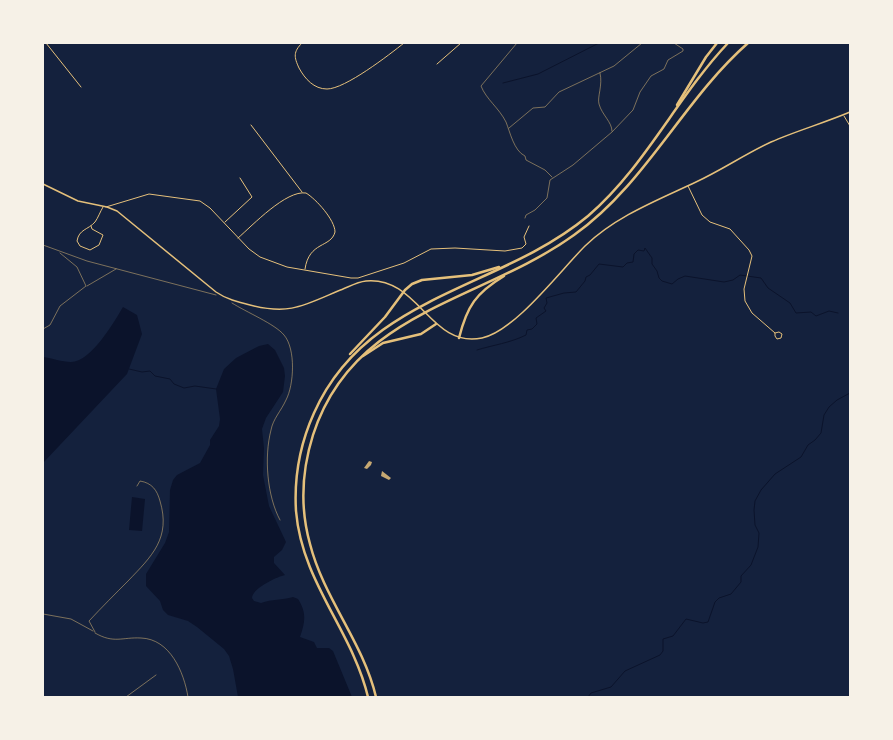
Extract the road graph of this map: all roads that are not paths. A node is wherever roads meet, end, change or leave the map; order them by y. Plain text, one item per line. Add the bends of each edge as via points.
1 (46, 43) edge
2 (302, 43) edge
3 (404, 43) edge
4 (461, 43) edge
5 (716, 43) edge
6 (728, 43) edge
7 (748, 43) edge
8 (437, 64) dead end
9 (81, 87) dead end
10 (850, 112) edge
11 (672, 114) junction
12 (843, 115) junction
13 (251, 125) dead end
14 (850, 126) edge
15 (240, 178) dead end
16 (43, 184) edge
17 (688, 186) junction
18 (302, 192) junction
19 (104, 207) junction
20 (224, 223) junction
21 (91, 226) junction
22 (529, 226) dead end
23 (238, 238) junction
24 (513, 262) junction
25 (518, 268) junction
26 (304, 270) junction
27 (358, 278) junction
28 (360, 283) junction
29 (404, 291) junction
30 (436, 324) junction
31 (775, 333) dead end
32 (459, 338) junction
33 (355, 362) junction
34 (340, 369) junction
35 (137, 486) dead end
36 (43, 614) edge
37 (95, 632) junction
38 (156, 675) dead end
39 (126, 697) edge
40 (188, 697) edge
41 (368, 697) edge
42 (376, 697) edge

1 - 9 street
2 - 3 street via 294,57 301,72 316,87 329,89 357,76
4 - 8 street
5 - 11 highway
6 - 11 highway
7 - 25 highway via 724,66 610,206 566,241
10 - 12 street
11 - 24 highway via 626,178 598,206 561,235
12 - 14 street
12 - 17 street via 772,142
13 - 18 street
15 - 20 street via 252,197
16 - 19 street via 78,202
17 - 31 street via 702,215 710,222 730,229 749,250 752,256 744,289 745,300 748,308
17 - 32 street via 606,228 586,245 522,312 501,329 482,338
18 - 23 street via 279,203
18 - 26 street via 306,192 318,202 335,229 332,238 310,254
19 - 20 street via 143,195 156,194 202,202
19 - 21 street
19 - 28 street via 121,214 219,294 232,300 267,309 288,310
20 - 23 street
21 - 21 street via 80,232 77,241 80,246 90,250 99,245 103,236
22 - 27 street via 524,237 526,244 522,248 505,251 431,249 404,263
23 - 26 street via 265,259
24 - 29 highway via 476,274 418,281
24 - 34 highway via 392,322 367,341
25 - 32 highway via 491,284 477,296 466,314
25 - 33 highway via 404,323 378,341
26 - 27 street
27 - 28 street
28 - 29 street via 370,281 389,284
29 - 30 street
29 - 34 highway
30 - 32 street
30 - 33 highway via 422,333 383,343
33 - 42 highway via 332,394 315,430 305,468 304,507 306,531 317,568 361,653
34 - 41 highway via 318,403 304,440 297,479 296,511 308,565 355,658
35 - 37 lane via 140,481 147,482 158,494 163,513 163,532 151,556 89,620
36 - 37 lane via 71,619
37 - 40 lane via 110,640 144,638 161,645 176,664
38 - 39 lane

